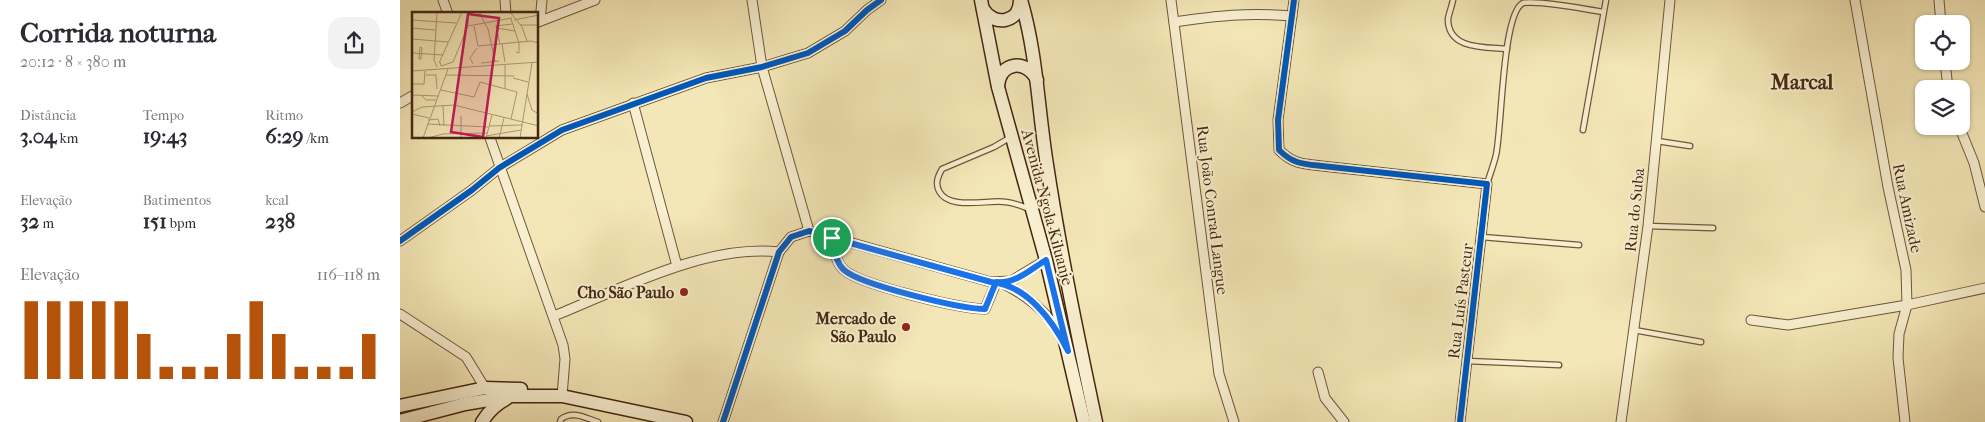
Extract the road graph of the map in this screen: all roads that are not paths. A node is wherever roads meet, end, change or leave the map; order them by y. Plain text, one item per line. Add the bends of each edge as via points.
1 (443, 0) edge
2 (542, 0) edge
3 (595, 0) edge
4 (752, 0) edge
5 (881, 0) edge
6 (1020, 0) edge
7 (1171, 0) edge
8 (1294, 0) edge
9 (1453, 0) edge
10 (1606, 0) edge
11 (1670, 0) edge
12 (1855, 0) edge
13 (1939, 0) edge
14 (1553, 1) edge
15 (982, 4) edge
16 (447, 12) edge
17 (1602, 12) junction
18 (1941, 15) edge
19 (1292, 16) junction
20 (539, 22) edge
21 (1174, 22) junction
22 (1507, 49) junction
23 (762, 66) junction
24 (1037, 80) junction
25 (998, 87) junction
26 (412, 97) edge
27 (400, 103) edge
28 (633, 103) junction
29 (1582, 130) dead end
30 (1963, 135) edge
31 (1012, 136) junction
32 (490, 139) edge
33 (1656, 141) junction
34 (1690, 146) dead end
35 (499, 168) junction
36 (1487, 184) junction
37 (1985, 207) edge
38 (1032, 210) junction
39 (1648, 226) junction
40 (1713, 228) dead end
41 (809, 231) junction
42 (1482, 237) junction
43 (832, 238) junction
44 (400, 241) edge
45 (1579, 245) dead end
46 (779, 252) junction
47 (1046, 260) junction
48 (677, 266) junction
49 (999, 283) junction
50 (1985, 288) edge
51 (1907, 305) junction
52 (400, 314) edge
53 (554, 316) junction
54 (1750, 320) dead end
55 (1634, 330) junction
56 (1701, 342) dead end
57 (1068, 351) junction
58 (1468, 361) junction
59 (1559, 365) dead end
60 (1318, 372) dead end
61 (485, 388) junction
62 (452, 395) junction
63 (512, 396) junction
64 (541, 396) junction
65 (562, 396) junction
66 (464, 404) junction
67 (400, 406) edge
68 (400, 421) edge
69 (475, 422) edge
70 (482, 422) edge
71 (560, 422) edge
72 (598, 422) edge
73 (686, 422) edge
74 (723, 422) edge
75 (1084, 422) edge
76 (1096, 422) edge
77 (1234, 422) edge
78 (1344, 422) edge
79 (1460, 422) edge
80 (1621, 422) edge
81 (1905, 422) edge

1 - 16 street
2 - 20 street
3 - 20 street
4 - 23 street
5 - 23 street via 824,45
6 - 15 main road via 1015,15 1004,21 991,18
6 - 24 main road, Avenida Ngola Kiluanje via 1031,36
7 - 21 street, Rua João Conrad Langue
8 - 19 street
9 - 22 lane via 1448,20 1453,36 1462,44
10 - 17 lane
11 - 33 street, Rua do Suba
12 - 51 street, Rua Amizade via 1906,270
13 - 18 street
14 - 17 lane
14 - 22 lane via 1525,2 1517,8
15 - 25 main road, Avenida Ngola Kiluanje
17 - 29 lane
19 - 21 street via 1232,14
19 - 36 street via 1278,120 1279,150 1288,159 1302,164
21 - 77 street, Rua João Conrad Langue via 1219,374
22 - 36 lane via 1496,154
23 - 28 street via 706,78
23 - 41 street
24 - 25 main road via 1030,69 1011,66 1002,74
24 - 76 main road, Avenida Ngola Kiluanje via 1054,210
25 - 31 main road, Avenida Ngola Kiluanje
26 - 27 street
28 - 35 street via 562,130
28 - 48 street
30 - 37 street
31 - 38 main road, Avenida Ngola Kiluanje
31 - 38 lane via 942,169 938,176 938,189 942,196 957,202 1006,202
32 - 35 street
33 - 34 lane
33 - 39 street, Rua do Suba
35 - 44 street via 460,200
35 - 53 street
36 - 42 street, Rua Luís Pasteur
38 - 47 main road, Avenida Ngola Kiluanje
39 - 40 lane
39 - 55 street, Rua do Suba
41 - 43 street
41 - 46 street via 791,237
42 - 45 lane
42 - 58 street, Rua Luís Pasteur
43 - 49 street
43 - 49 street via 838,262 849,274 930,300 985,309
46 - 48 street via 726,253
46 - 74 street
47 - 49 street via 1019,278
47 - 57 main road, Avenida Ngola Kiluanje
48 - 53 street
49 - 57 street via 1022,293 1040,309 1058,331
50 - 51 street
51 - 54 street via 1788,325
51 - 81 street, Rua Amizade via 1898,358
52 - 61 street via 466,357
53 - 65 street via 565,359
55 - 56 lane
55 - 80 street, Rua do Suba
57 - 75 main road, Avenida Ngola Kiluanje
58 - 59 lane
58 - 79 street, Rua Luís Pasteur
60 - 78 street via 1324,398
61 - 62 main road
61 - 64 main road via 519,388
62 - 66 main road
62 - 67 main road
63 - 64 main road
63 - 66 main road
63 - 70 main road via 496,404
64 - 65 main road
65 - 73 main road
66 - 68 main road
66 - 69 main road via 474,414
71 - 72 lane via 572,414

